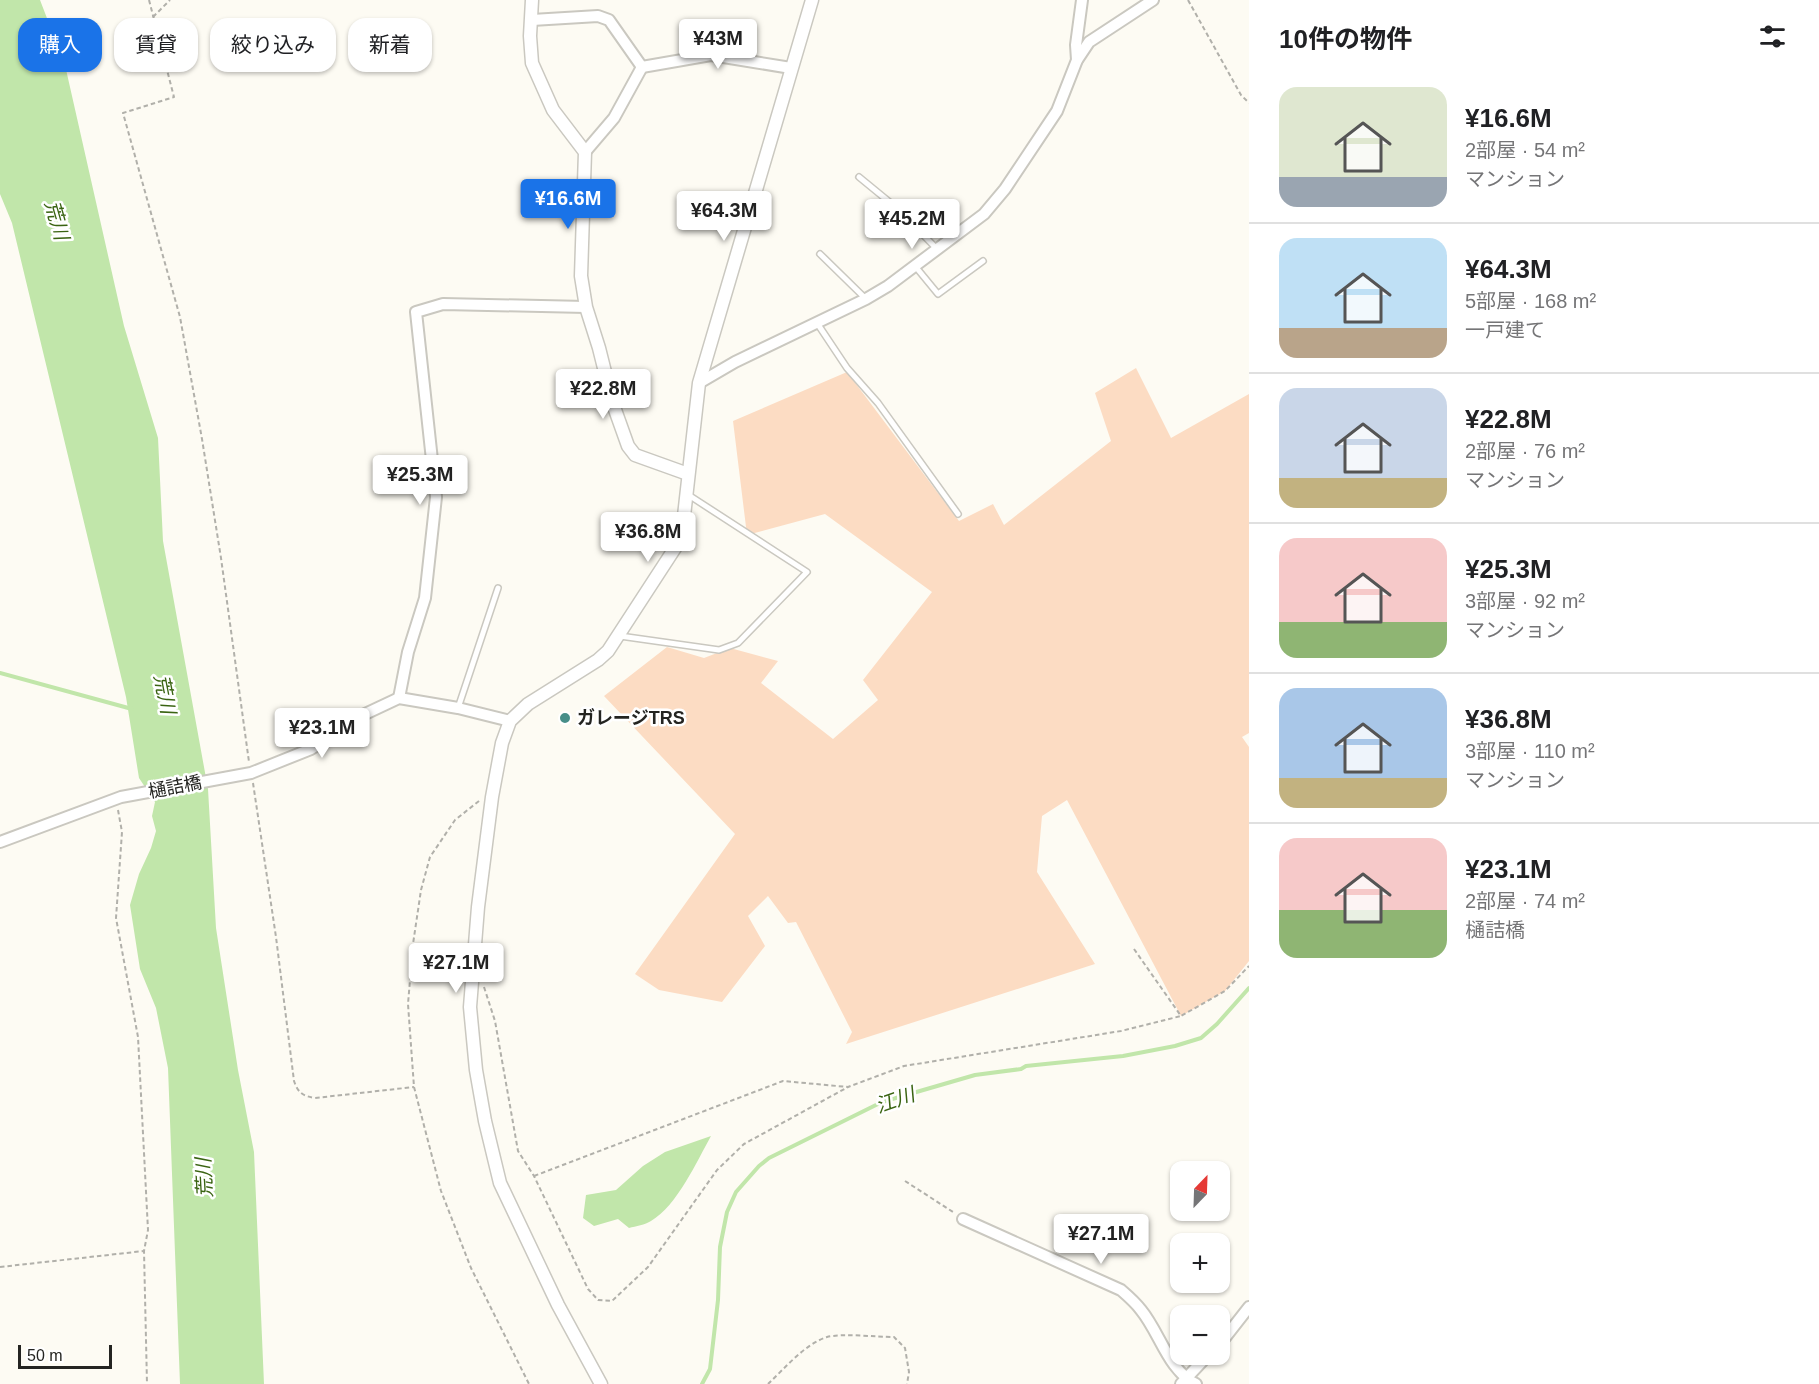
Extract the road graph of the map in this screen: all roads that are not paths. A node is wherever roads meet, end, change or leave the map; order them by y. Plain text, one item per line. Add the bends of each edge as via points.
1 (532, 0) edge
2 (812, 0) edge
3 (1082, 0) edge
4 (1153, 0) edge
5 (532, 20) junction
6 (1077, 60) junction
7 (642, 67) junction
8 (791, 68) junction
9 (585, 152) junction
10 (859, 177) dead end
11 (937, 249) junction
12 (820, 254) dead end
13 (983, 261) dead end
14 (915, 266) junction
15 (867, 299) junction
16 (586, 307) junction
17 (817, 323) junction
18 (699, 383) junction
19 (688, 474) junction
20 (687, 494) junction
21 (958, 514) dead end
22 (498, 588) dead end
23 (618, 636) junction
24 (399, 698) junction
25 (458, 708) junction
26 (510, 721) junction
27 (0, 842) edge
28 (963, 1219) road end
29 (1249, 1307) edge
30 (1230, 1331) edge
31 (1201, 1365) edge
32 (1188, 1382) edge
33 (601, 1384) edge

1 - 5 street
2 - 8 street
3 - 6 street
4 - 6 street via 1089,42
5 - 7 street via 598,16 609,20
5 - 9 street via 532,63 553,110
6 - 11 street via 1057,111 1005,189 984,214
7 - 8 street via 711,55
7 - 9 street via 614,118
8 - 18 street
9 - 16 street via 581,276
10 - 11 lane
11 - 14 street
12 - 15 lane
13 - 14 lane via 938,294
14 - 15 street
15 - 17 street
16 - 19 street via 628,446 635,455
16 - 24 street via 443,304 416,312 436,497 425,598
17 - 18 street
17 - 21 lane
18 - 19 street
19 - 20 street
20 - 23 street via 675,548
20 - 23 lane via 807,572 738,642 719,650
22 - 25 lane
23 - 26 street via 598,660 528,704
24 - 25 street
24 - 27 street, 樋詰橋 via 365,714 311,749 251,773 119,798
25 - 26 street
26 - 33 street via 492,797 478,907 470,1007 476,1070 500,1183
28 - 32 street via 1121,1290 1142,1310
29 - 30 street
31 - 32 street

